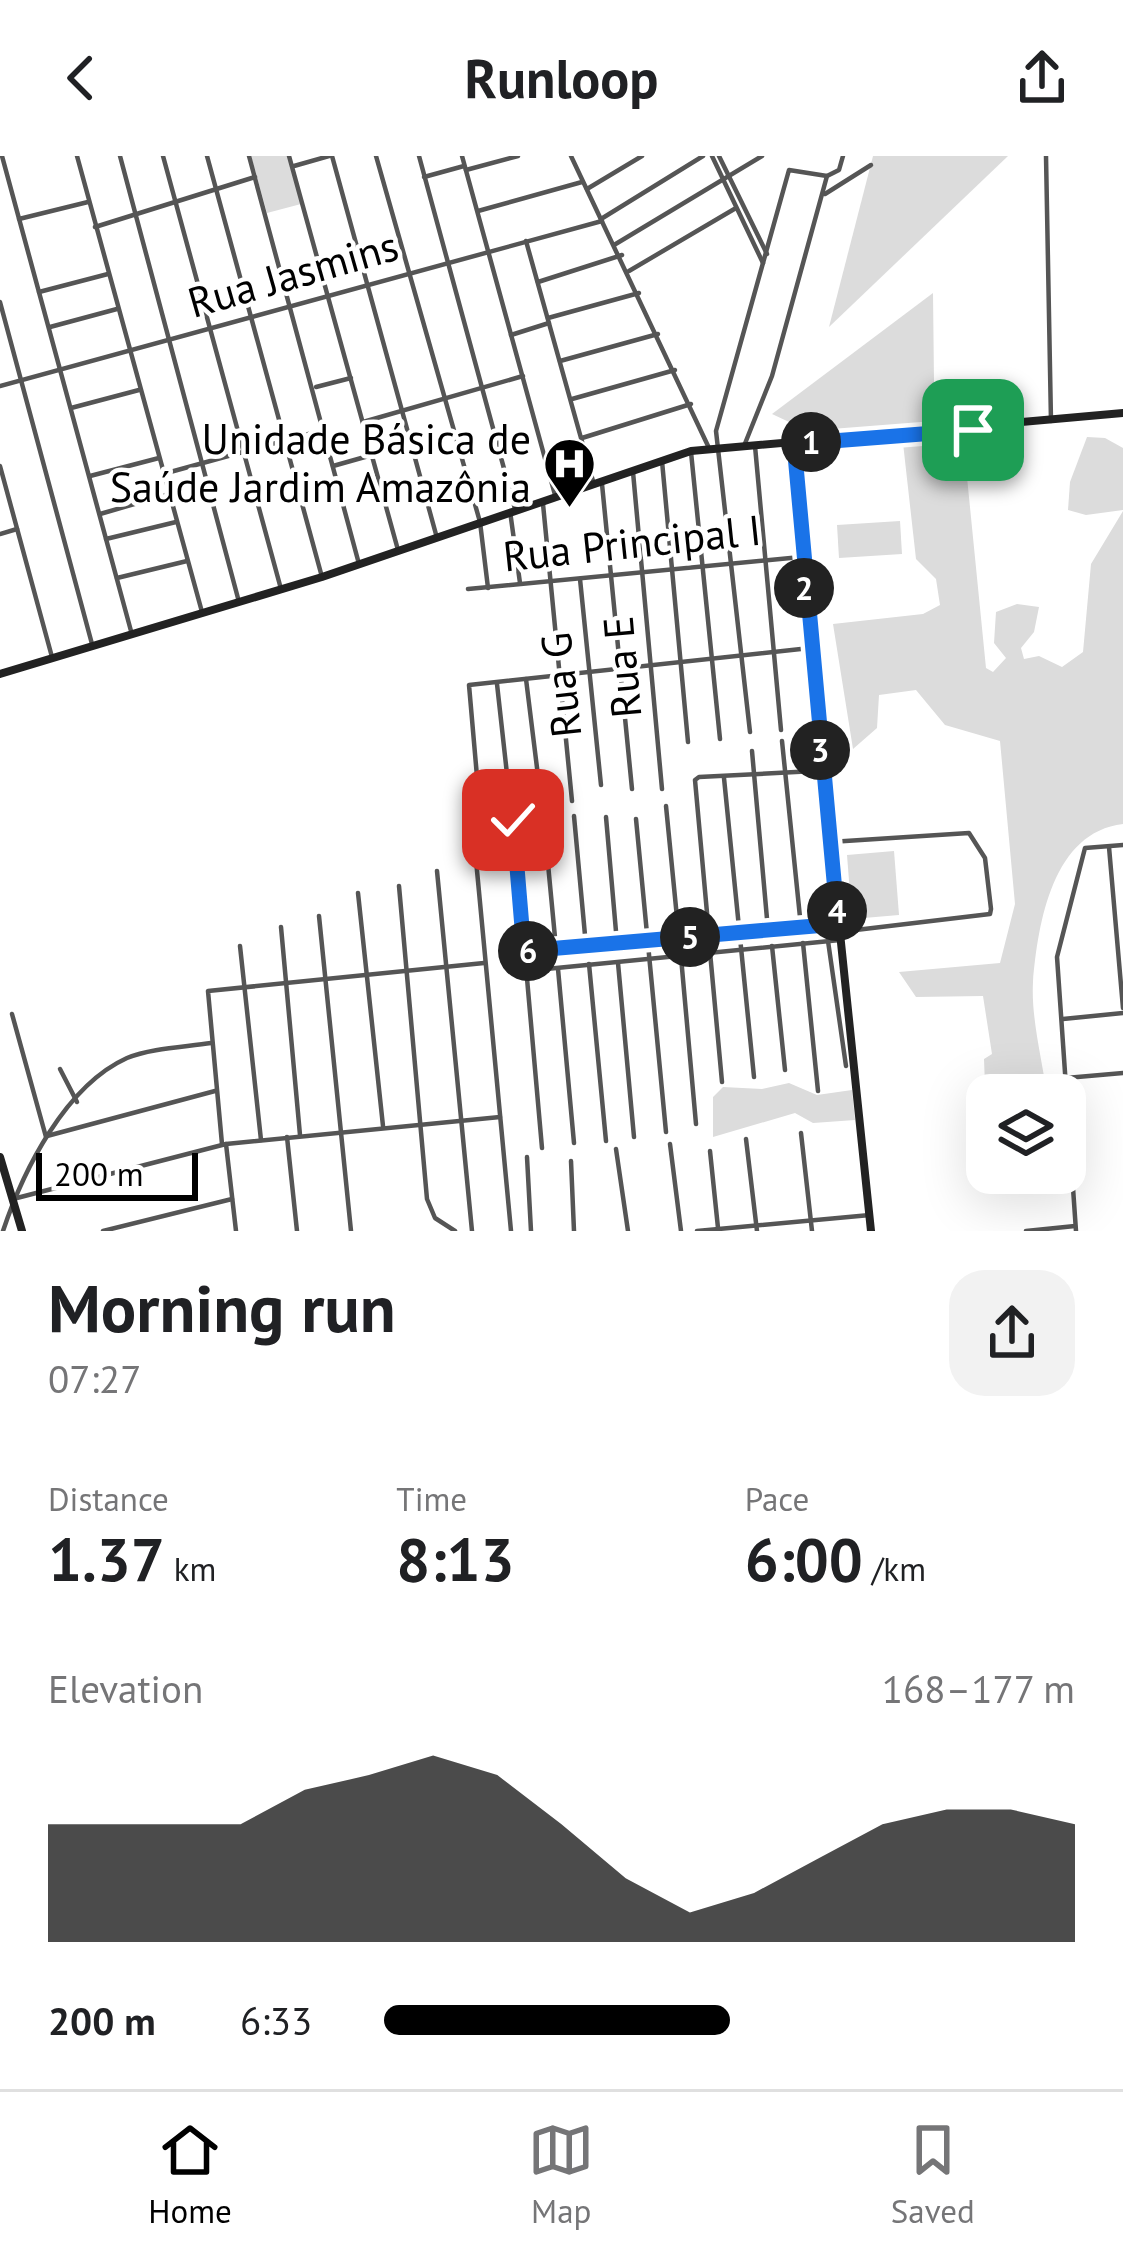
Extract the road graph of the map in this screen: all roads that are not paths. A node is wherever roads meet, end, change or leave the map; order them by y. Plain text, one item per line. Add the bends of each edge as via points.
1 (77, 156) edge
2 (119, 156) edge
3 (163, 156) edge
4 (207, 156) edge
5 (249, 156) edge
6 (290, 156) edge
7 (331, 156) edge
8 (376, 156) edge
9 (418, 156) edge
10 (462, 156) edge
11 (518, 156) edge
12 (642, 156) edge
13 (703, 156) edge
14 (715, 156) edge
15 (762, 156) edge
16 (843, 156) edge
17 (1046, 156) edge
18 (5, 157) edge
19 (572, 157) edge
20 (871, 165) dead end
21 (292, 167) junction
22 (465, 168) junction
23 (827, 176) junction
24 (255, 177) junction
25 (424, 177) junction
26 (726, 178) junction
27 (585, 185) junction
28 (216, 188) junction
29 (821, 196) junction
30 (174, 198) junction
31 (88, 202) junction
32 (736, 208) junction
33 (478, 211) junction
34 (136, 215) junction
35 (19, 219) junction
36 (602, 220) junction
37 (93, 227) junction
38 (526, 242) junction
39 (614, 244) junction
40 (488, 252) junction
41 (766, 254) junction
42 (622, 255) junction
43 (447, 263) junction
44 (763, 263) junction
45 (629, 271) junction
46 (408, 272) junction
47 (108, 274) junction
48 (368, 282) junction
49 (538, 282) junction
50 (39, 292) junction
51 (329, 293) junction
52 (639, 293) junction
53 (0, 302) edge
54 (290, 303) junction
55 (117, 309) junction
56 (250, 315) junction
57 (548, 321) junction
58 (50, 327) junction
59 (208, 328) junction
60 (658, 334) junction
61 (512, 335) junction
62 (169, 339) junction
63 (129, 350) junction
64 (560, 361) junction
65 (61, 369) junction
66 (675, 370) junction
67 (523, 376) junction
68 (351, 378) junction
69 (22, 380) junction
70 (0, 386) edge
71 (313, 388) junction
72 (482, 388) junction
73 (140, 390) junction
74 (443, 399) junction
75 (572, 399) junction
76 (691, 404) junction
77 (71, 408) junction
78 (403, 411) junction
79 (1123, 413) edge
80 (1051, 421) junction
81 (363, 422) junction
82 (323, 430) junction
83 (582, 438) junction
84 (283, 441) junction
85 (794, 444) junction
86 (744, 446) junction
87 (755, 446) junction
88 (722, 447) junction
89 (709, 448) junction
90 (691, 451) junction
91 (243, 452) junction
92 (372, 455) junction
93 (159, 458) junction
94 (662, 459) junction
95 (203, 463) junction
96 (0, 466) edge
97 (333, 466) junction
98 (633, 468) junction
99 (163, 474) junction
100 (90, 476) junction
101 (597, 480) junction
102 (169, 494) junction
103 (555, 495) junction
104 (543, 498) junction
105 (513, 510) junction
106 (100, 514) junction
107 (176, 522) junction
108 (480, 522) junction
109 (17, 529) junction
110 (0, 535) edge
111 (437, 538) junction
112 (106, 539) junction
113 (398, 550) junction
114 (801, 557) junction
115 (187, 561) junction
116 (764, 561) junction
117 (359, 564) junction
118 (735, 564) junction
119 (702, 567) junction
120 (673, 570) junction
121 (644, 573) junction
122 (613, 576) junction
123 (322, 577) junction
124 (116, 579) junction
125 (580, 579) junction
126 (549, 582) junction
127 (520, 585) junction
128 (488, 588) junction
129 (280, 589) junction
130 (468, 590) dead end
131 (239, 602) junction
132 (202, 612) junction
133 (130, 632) junction
134 (92, 644) junction
135 (810, 648) junction
136 (775, 652) junction
137 (743, 655) junction
138 (52, 657) junction
139 (711, 659) junction
140 (681, 662) junction
141 (652, 665) junction
142 (620, 669) junction
143 (590, 672) junction
144 (0, 674) edge
145 (558, 675) junction
146 (526, 679) junction
147 (497, 682) junction
148 (781, 730) dead end
149 (750, 732) dead end
150 (720, 739) dead end
151 (782, 741) dead end
152 (688, 742) dead end
153 (752, 751) dead end
154 (785, 772) junction
155 (754, 776) junction
156 (724, 778) junction
157 (601, 785) dead end
158 (632, 789) dead end
159 (662, 789) dead end
160 (541, 800) dead end
161 (572, 801) dead end
162 (666, 806) dead end
163 (511, 810) dead end
164 (480, 812) dead end
165 (574, 816) dead end
166 (606, 817) dead end
167 (636, 819) dead end
168 (513, 820) dead end
169 (544, 822) dead end
170 (830, 842) junction
171 (1109, 845) junction
172 (1123, 845) edge
173 (476, 860) dead end
174 (437, 871) dead end
175 (399, 886) dead end
176 (358, 893) dead end
177 (319, 916) dead end
178 (823, 925) junction
179 (281, 927) dead end
180 (801, 927) junction
181 (768, 930) junction
182 (740, 932) junction
183 (839, 932) junction
184 (709, 935) junction
185 (679, 938) junction
186 (646, 941) junction
187 (825, 941) junction
188 (616, 943) junction
189 (803, 943) junction
190 (240, 946) dead end
191 (586, 946) junction
192 (772, 946) junction
193 (556, 949) junction
194 (743, 949) junction
195 (524, 951) junction
196 (710, 952) junction
197 (681, 955) junction
198 (648, 958) junction
199 (618, 962) junction
200 (484, 963) junction
201 (589, 964) junction
202 (447, 967) junction
203 (558, 968) junction
204 (407, 970) junction
205 (526, 970) junction
206 (366, 974) junction
207 (325, 979) junction
208 (286, 982) junction
209 (244, 984) junction
210 (1123, 1011) edge
211 (12, 1015) dead end
212 (1062, 1019) junction
213 (211, 1043) junction
214 (846, 1066) dead end
215 (61, 1069) dead end
216 (785, 1070) dead end
217 (1123, 1073) edge
218 (1066, 1074) edge
219 (1086, 1076) edge
220 (754, 1077) dead end
221 (722, 1082) dead end
222 (215, 1091) junction
223 (818, 1091) dead end
224 (76, 1102) junction
225 (500, 1117) junction
226 (463, 1119) junction
227 (424, 1123) junction
228 (696, 1124) dead end
229 (382, 1126) junction
230 (342, 1130) junction
231 (666, 1132) dead end
232 (801, 1132) dead end
233 (300, 1135) junction
234 (46, 1137) junction
235 (287, 1137) junction
236 (634, 1137) dead end
237 (746, 1139) dead end
238 (261, 1140) junction
239 (606, 1141) dead end
240 (574, 1143) dead end
241 (224, 1144) junction
242 (670, 1144) dead end
243 (542, 1148) dead end
244 (616, 1149) dead end
245 (710, 1151) dead end
246 (0, 1157) edge
247 (527, 1157) dead end
248 (571, 1161) dead end
249 (1074, 1194) edge
250 (232, 1198) junction
251 (14, 1199) junction
252 (870, 1215) junction
253 (810, 1221) junction
254 (718, 1228) edge
255 (1076, 1228) edge
256 (757, 1229) edge
257 (3, 1231) edge
258 (22, 1231) edge
259 (103, 1231) edge
260 (236, 1231) edge
261 (297, 1231) edge
262 (351, 1231) edge
263 (454, 1231) edge
264 (472, 1231) edge
265 (512, 1231) edge
266 (531, 1231) edge
267 (574, 1231) edge
268 (628, 1231) edge
269 (681, 1231) edge
270 (697, 1231) edge
271 (812, 1231) edge
272 (871, 1231) edge
273 (1026, 1231) edge

1 - 31 street
2 - 34 street
3 - 30 street
4 - 28 street
5 - 24 street
6 - 21 street
7 - 21 street
7 - 48 street
8 - 46 street
9 - 25 street
10 - 22 street
11 - 22 street
12 - 27 street
13 - 36 street, Rua Jasmins
14 - 26 street
15 - 26 street
16 - 23 street
17 - 80 street
18 - 35 street
19 - 27 street
20 - 29 street
21 - 51 street
22 - 25 street
22 - 33 street
23 - 29 street
23 - 41 street via 790,168
24 - 28 street
24 - 54 street
25 - 43 street
26 - 32 street
26 - 39 street
26 - 41 street
27 - 33 street
27 - 36 street
28 - 30 street
28 - 56 street
29 - 86 street via 772,376
30 - 34 street
30 - 59 street
31 - 35 street
31 - 37 street
32 - 44 street
32 - 45 street
33 - 40 street
34 - 37 street
34 - 62 street
35 - 50 street
36 - 38 street, Rua Jasmins
36 - 39 street
37 - 47 street
38 - 40 street, Rua Jasmins
38 - 49 street
39 - 42 street
40 - 43 street, Rua Jasmins
40 - 61 street
41 - 44 street
42 - 45 street
42 - 49 street
43 - 46 street, Rua Jasmins
43 - 72 street
44 - 88 street via 716,431
45 - 52 street
46 - 48 street, Rua Jasmins
46 - 74 street
47 - 50 street
47 - 55 street
48 - 51 street, Rua Jasmins
48 - 78 street
49 - 57 street
50 - 58 street
51 - 54 street, Rua Jasmins
51 - 68 street
52 - 57 street
52 - 60 street
53 - 69 street
54 - 56 street, Rua Jasmins
54 - 71 street
55 - 58 street
55 - 63 street
56 - 59 street, Rua Jasmins
56 - 84 street
57 - 61 street
57 - 64 street
58 - 65 street
59 - 62 street, Rua Jasmins
59 - 91 street
60 - 64 street
60 - 66 street
61 - 67 street
62 - 63 street, Rua Jasmins
62 - 95 street
63 - 65 street, Rua Jasmins
63 - 73 street
64 - 75 street
65 - 69 street, Rua Jasmins
65 - 77 street
66 - 75 street
66 - 76 street
67 - 72 street
67 - 103 street
68 - 71 street
68 - 81 street
69 - 70 street, Rua Jasmins
69 - 134 street
71 - 82 street
72 - 74 street
72 - 105 street
73 - 77 street
73 - 93 street
74 - 78 street
74 - 108 street
75 - 83 street
76 - 83 street
76 - 89 street
77 - 100 street
78 - 81 street
78 - 111 street
79 - 80 street
80 - 85 street
81 - 92 street
82 - 84 street
82 - 97 street
83 - 101 street
84 - 91 street
84 - 123 street
85 - 87 street
85 - 114 street
86 - 87 street
86 - 88 street
87 - 116 street
88 - 89 street
88 - 118 street
89 - 90 street
90 - 94 street
90 - 119 street
91 - 95 street
91 - 129 street
92 - 97 street
92 - 113 street
93 - 99 street
93 - 100 street
94 - 98 street
94 - 120 street
95 - 99 street
95 - 131 street
96 - 109 street
97 - 117 street
98 - 101 street
98 - 121 street, Rua E
99 - 102 street
100 - 106 street
101 - 103 street
101 - 122 street
102 - 106 street
102 - 107 street
103 - 104 street
104 - 105 street
104 - 126 street
105 - 108 street
105 - 127 street
106 - 112 street
107 - 112 street
107 - 115 street
108 - 111 street
108 - 128 street
109 - 110 street
109 - 138 street
111 - 113 street
112 - 124 street
113 - 117 street
114 - 116 street, Rua Principal I
114 - 135 street
115 - 124 street
115 - 132 street
116 - 118 street, Rua Principal I
116 - 136 street
117 - 123 street
118 - 119 street, Rua Principal I
118 - 137 street
119 - 120 street, Rua Principal I
119 - 139 street
120 - 121 street, Rua Principal I
120 - 140 street
121 - 122 street, Rua Principal I
121 - 141 street, Rua E
122 - 125 street, Rua Principal I
122 - 142 street
123 - 129 street
124 - 133 street
125 - 126 street, Rua Principal I
125 - 143 street, Rua G
126 - 127 street, Rua Principal I
126 - 145 street
127 - 128 street, Rua Principal I
128 - 130 street, Rua Principal I
129 - 131 street
131 - 132 street
132 - 133 street
133 - 134 street
134 - 138 street
135 - 136 street
135 - 170 street
136 - 137 street
136 - 148 street
137 - 139 street
137 - 149 street
138 - 144 street
139 - 140 street
139 - 150 street
140 - 141 street
140 - 152 street
141 - 142 street
141 - 159 street, Rua E
142 - 143 street
142 - 158 street
143 - 145 street
143 - 157 street, Rua G
145 - 146 street
145 - 161 street
146 - 147 street
146 - 160 street
147 - 163 street
147 - 164 street via 469,685
151 - 154 street
153 - 155 street
154 - 155 street
154 - 178 street via 815,771 829,903
154 - 180 street
155 - 156 street
155 - 181 street
156 - 182 street
156 - 184 street via 695,781
162 - 185 street
165 - 191 street
166 - 188 street
167 - 186 street
168 - 195 street
169 - 193 street
170 - 183 street
170 - 183 street via 969,832 985,857 991,912
171 - 172 street
171 - 210 street
171 - 212 street via 1082,853 1058,948
173 - 200 street
174 - 202 street
175 - 204 street
176 - 206 street
177 - 207 street
178 - 180 street
178 - 183 street
178 - 187 street
179 - 208 street
180 - 181 street
181 - 182 street
182 - 184 street
182 - 194 street
183 - 187 street
183 - 252 street
184 - 185 street
185 - 186 street
186 - 188 street
186 - 198 street
187 - 189 street
187 - 214 street
188 - 191 street
189 - 192 street
189 - 223 street
190 - 209 street
191 - 193 street
192 - 194 street
192 - 216 street
193 - 195 street
194 - 196 street
194 - 220 street
195 - 205 street
196 - 197 street
196 - 221 street
197 - 198 street
197 - 228 street
198 - 199 street
198 - 231 street
199 - 201 street
199 - 236 street
200 - 202 street
200 - 225 street
201 - 203 street
201 - 239 street
202 - 204 street
202 - 226 street
203 - 205 street
203 - 240 street
204 - 206 street
204 - 227 street
205 - 243 street
206 - 207 street
206 - 229 street
207 - 208 street
207 - 230 street
208 - 209 street
208 - 233 street
209 - 213 street via 208,991
209 - 238 street
210 - 212 street
211 - 234 street
212 - 218 street
213 - 222 street
213 - 224 street via 128,1058
215 - 224 street
217 - 219 street
222 - 234 street
222 - 241 street
224 - 234 street
225 - 226 street
225 - 265 street
226 - 227 street
226 - 264 street
227 - 229 street
227 - 263 street via 427,1199 435,1218
229 - 230 street
230 - 233 street
230 - 262 street
232 - 253 street
233 - 235 street
234 - 251 street
235 - 238 street
235 - 261 street
237 - 256 street
238 - 241 street
241 - 250 street
241 - 251 street
242 - 269 street
244 - 268 street
245 - 254 street
246 - 251 street
247 - 266 street
248 - 267 street
249 - 255 street
250 - 259 street
250 - 260 street
251 - 257 street
251 - 258 street
252 - 253 street
252 - 272 street
253 - 256 street
253 - 271 street
254 - 256 street
254 - 270 street
255 - 273 street

